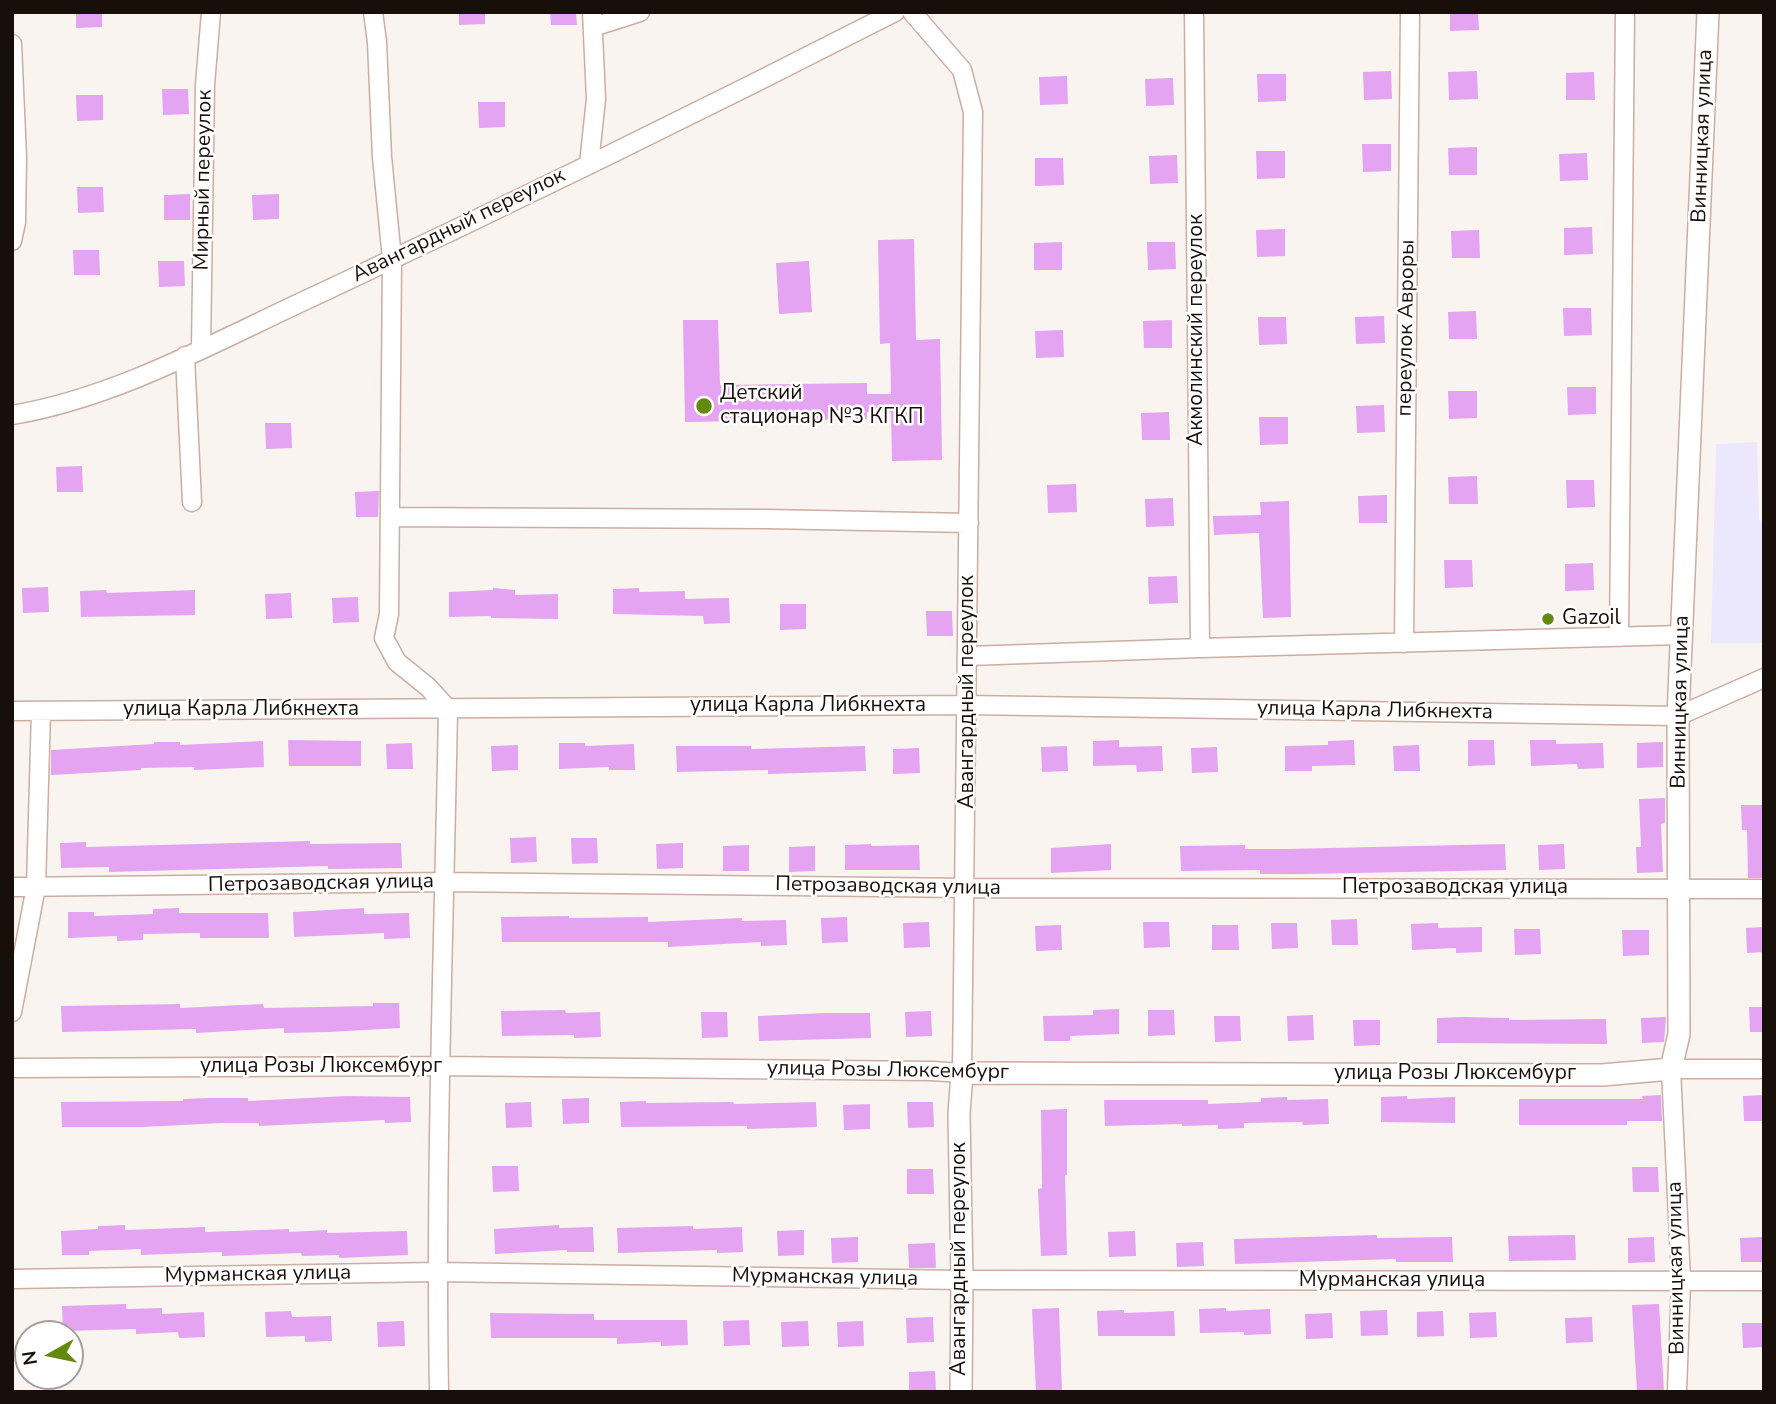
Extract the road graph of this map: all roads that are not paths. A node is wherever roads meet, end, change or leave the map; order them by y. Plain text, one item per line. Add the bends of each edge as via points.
1 (211, 12) edge
2 (373, 12) edge
3 (640, 12) edge
4 (894, 12) edge
5 (912, 12) edge
6 (1194, 12) edge
7 (1410, 12) edge
8 (1625, 12) edge
9 (1708, 12) edge
10 (592, 20) edge
11 (12, 44) edge
12 (589, 163) junction
13 (12, 241) edge
14 (392, 259) junction
15 (193, 352) junction
16 (12, 415) edge
17 (192, 502) dead end
18 (390, 517) junction
19 (969, 523) junction
20 (1681, 635) junction
21 (1619, 637) junction
22 (1404, 643) junction
23 (1200, 648) junction
24 (968, 656) junction
25 (1764, 678) edge
26 (967, 705) junction
27 (448, 709) junction
28 (12, 710) edge
29 (41, 711) junction
30 (1678, 716) junction
31 (445, 882) junction
32 (12, 887) edge
33 (36, 887) junction
34 (966, 888) junction
35 (1679, 889) junction
36 (1764, 889) edge
37 (12, 1012) edge
38 (439, 1066) junction
39 (12, 1068) edge
40 (1671, 1069) junction
41 (1764, 1069) edge
42 (962, 1073) junction
43 (437, 1272) junction
44 (12, 1279) edge
45 (962, 1280) junction
46 (1681, 1281) junction
47 (1764, 1281) edge
48 (439, 1392) edge
49 (961, 1392) edge
50 (1677, 1392) edge

1 - 15 street, Мирный переулок
2 - 14 street
3 - 10 street
4 - 12 street, Авангардный переулок
5 - 19 street, Авангардный переулок via 962,70 973,111
6 - 23 street, Акмолинский переулок
7 - 22 street, переулок Авроры
8 - 21 street
9 - 20 main road, Винницкая улица
10 - 12 street via 596,99
11 - 13 street via 17,156
12 - 14 street, Авангардный переулок
14 - 15 street, Авангардный переулок
14 - 18 street
15 - 16 street, Авангардный переулок via 135,379 43,410
15 - 17 street, Мирный переулок
18 - 19 street
18 - 27 street via 389,614 384,638 397,662
19 - 24 street, Авангардный переулок
20 - 21 street
20 - 30 main road, Винницкая улица
21 - 22 street
22 - 23 street
23 - 24 street
24 - 26 street, Авангардный переулок
25 - 30 street, улица Карла Либкнехта
26 - 27 street, улица Карла Либкнехта
26 - 30 street, улица Карла Либкнехта
26 - 34 street, Авангардный переулок
27 - 29 street, улица Карла Либкнехта
27 - 31 street
28 - 29 street, улица Карла Либкнехта
29 - 33 street
30 - 35 main road, Винницкая улица
31 - 33 street, Петрозаводская улица
31 - 34 street, Петрозаводская улица
31 - 38 street
32 - 33 street, Петрозаводская улица
33 - 37 street
34 - 35 street, Петрозаводская улица
34 - 42 street, Авангардный переулок
35 - 36 street, Петрозаводская улица
35 - 40 main road, Винницкая улица via 1679,1034
38 - 39 street, улица Розы Люксембург
38 - 42 street, улица Розы Люксембург
38 - 43 street
40 - 41 street, улица Розы Люксембург
40 - 42 main road, улица Розы Люксембург via 1602,1075
40 - 46 street, Винницкая улица
42 - 45 main road, Авангардный переулок
43 - 44 street, Мурманская улица
43 - 45 street, Мурманская улица
43 - 48 street
45 - 46 street, Мурманская улица
45 - 49 main road, Авангардный переулок
46 - 47 street, Мурманская улица
46 - 50 street, Винницкая улица

